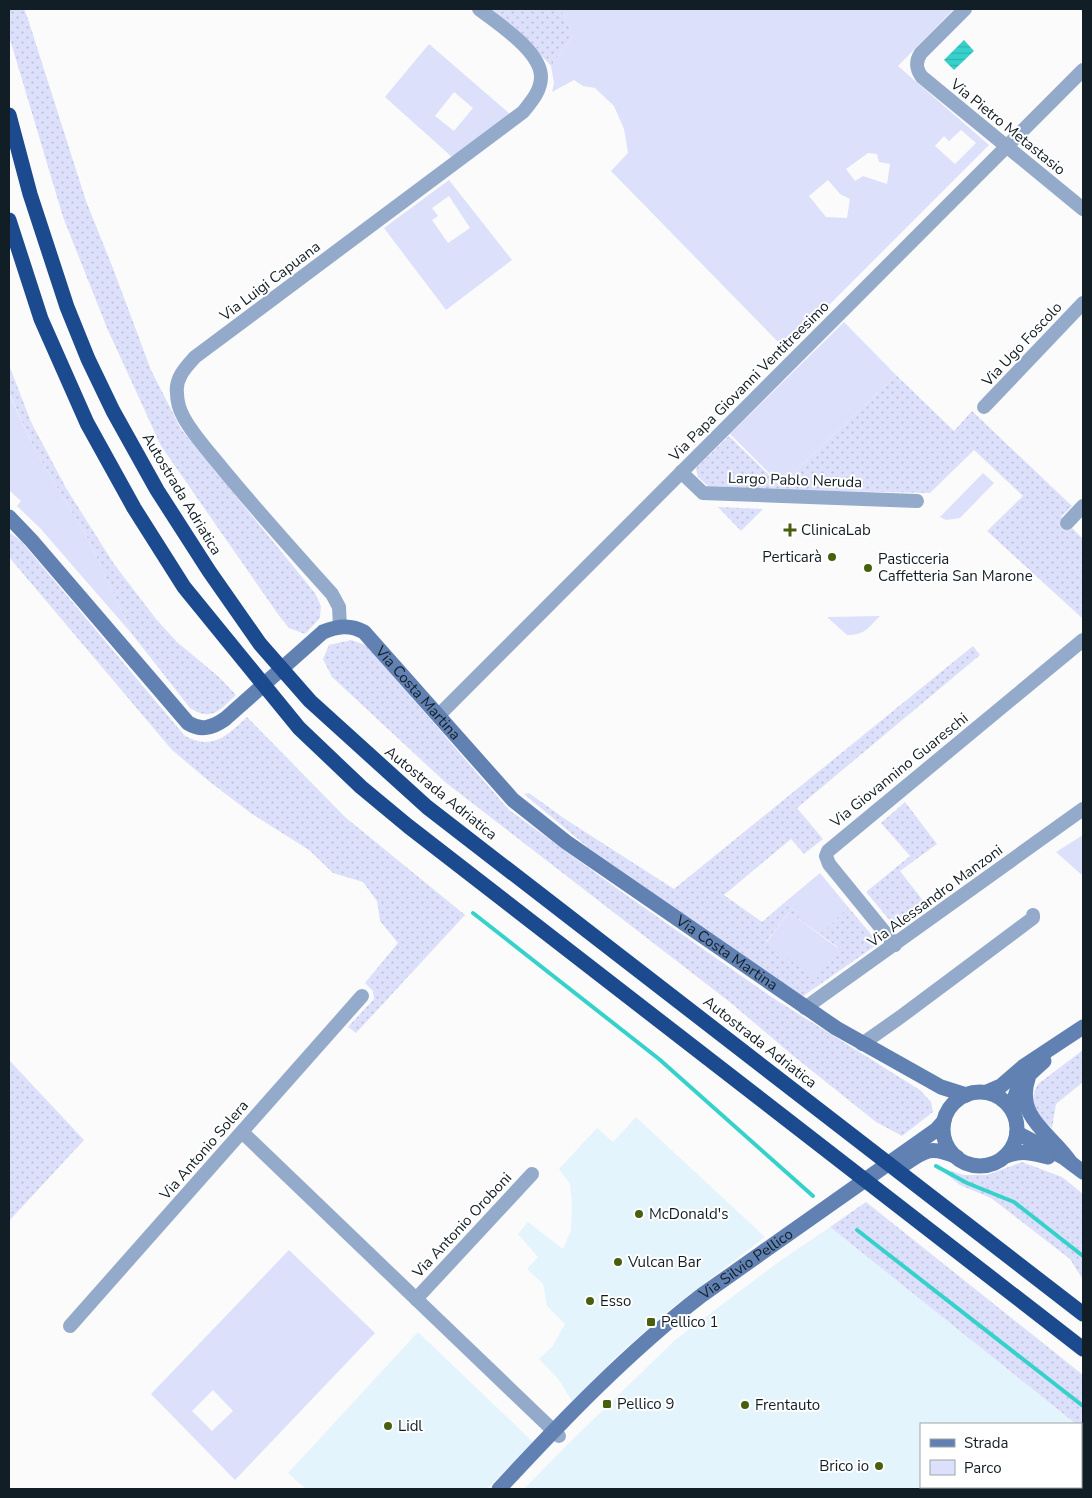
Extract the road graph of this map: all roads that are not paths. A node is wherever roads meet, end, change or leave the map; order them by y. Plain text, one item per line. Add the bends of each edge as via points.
1 (479, 9) edge
2 (965, 9) edge
3 (1083, 70) edge
4 (9, 114) edge
5 (1006, 147) junction
6 (1083, 209) edge
7 (9, 220) edge
8 (1083, 303) edge
9 (984, 407) dead end
10 (681, 472) junction
11 (917, 500) dead end
12 (1083, 506) edge
13 (9, 517) edge
14 (1067, 523) dead end
15 (340, 627) junction
16 (1083, 640) edge
17 (438, 715) junction
18 (1083, 809) edge
19 (1033, 915) dead end
20 (895, 944) junction
21 (362, 996) dead end
22 (805, 1008) junction
23 (1079, 1030) edge
24 (862, 1044) junction
25 (1030, 1075) junction
26 (941, 1087) junction
27 (987, 1092) junction
28 (966, 1095) junction
29 (1014, 1114) junction
30 (947, 1115) junction
31 (242, 1132) junction
32 (1017, 1134) junction
33 (1006, 1156) junction
34 (957, 1157) junction
35 (1071, 1163) junction
36 (1083, 1172) edge
37 (532, 1174) dead end
38 (416, 1299) junction
39 (1083, 1314) edge
40 (70, 1326) dead end
41 (1083, 1348) edge
42 (556, 1433) junction
43 (499, 1489) edge
44 (511, 1489) edge

1 - 15 street, Via Luigi Capuana via 529,50 536,60 541,76 537,93 523,112 196,357 178,380 179,404 191,430 332,594 339,607
2 - 5 street, Via Pietro Metastasio via 921,54 916,66 922,77
3 - 5 street, Via Papa Giovanni Ventitreesimo
4 - 39 highway, Autostrada Adriatica via 30,194 67,307 113,411 157,490 209,571 260,644 310,701 428,807
5 - 6 street, Via Pietro Metastasio
5 - 10 street, Via Papa Giovanni Ventitreesimo
7 - 41 highway via 44,327 87,423 134,508 184,587 298,728 408,826
8 - 9 street, Via Ugo Foscolo
10 - 11 street, Largo Pablo Neruda via 703,493
10 - 17 street, Via Papa Giovanni Ventitreesimo
12 - 14 street
13 - 15 main road via 188,723 202,728 217,725 315,638
15 - 17 main road, Via Costa Martina via 357,628 369,636
16 - 20 street, Via Giovannino Guareschi via 828,851 829,864
17 - 22 main road, Via Costa Martina via 514,800 566,842
18 - 20 street, Via Alessandro Manzoni
19 - 24 street
20 - 22 street, Via Alessandro Manzoni
21 - 31 street, Via Antonio Solera
22 - 24 main road, Via Costa Martina
23 - 25 main road
23 - 27 main road
24 - 26 main road, Via Costa Martina
25 - 29 main road via 1014,1095
25 - 35 main road via 1025,1100 1030,1116
26 - 28 main road, Via Costa Martina
26 - 30 main road via 948,1102
27 - 28 main road
27 - 29 main road via 1003,1099
28 - 30 main road
29 - 32 main road
30 - 34 main road via 943,1131 945,1141
30 - 42 main road, Via Silvio Pellico via 936,1130 688,1306 648,1339
31 - 38 street
31 - 40 street, Via Antonio Solera
32 - 33 main road via 1014,1146
32 - 35 main road
33 - 34 main road via 987,1166 966,1163
33 - 35 main road via 1026,1152
34 - 42 main road, Via Silvio Pellico via 941,1150 916,1156 700,1307
35 - 36 main road
37 - 38 street, Via Antonio Oroboni
38 - 42 street
42 - 43 main road, Via Silvio Pellico
42 - 44 main road, Via Silvio Pellico

